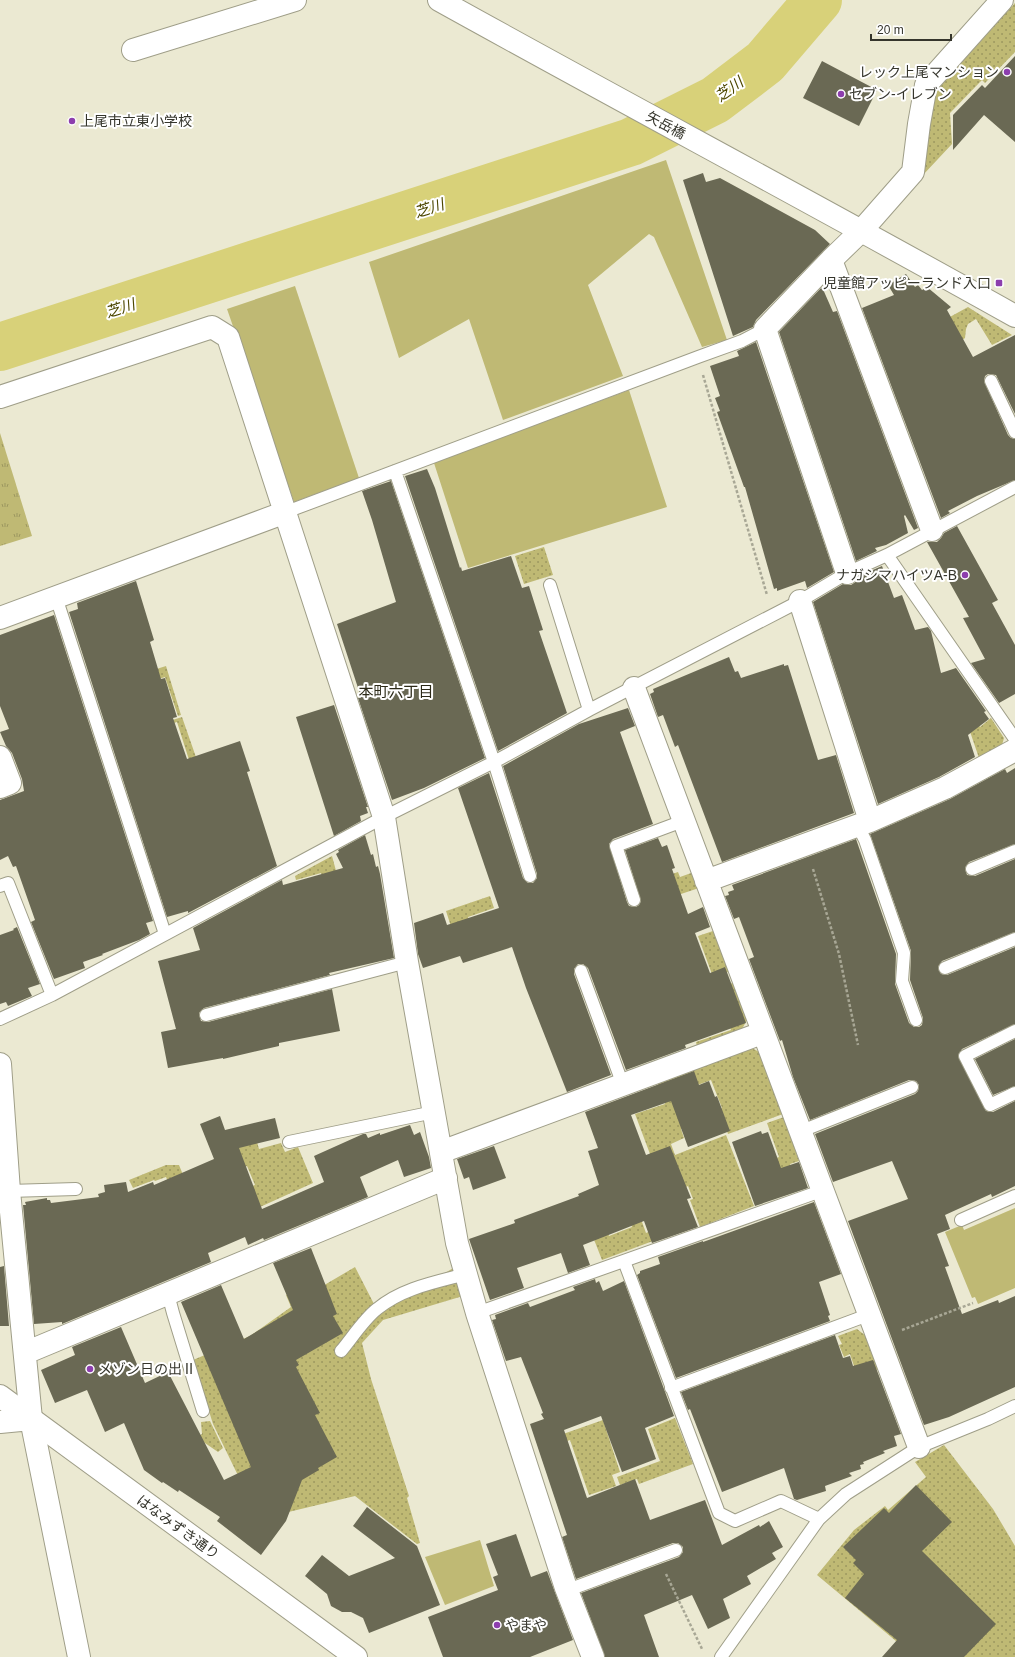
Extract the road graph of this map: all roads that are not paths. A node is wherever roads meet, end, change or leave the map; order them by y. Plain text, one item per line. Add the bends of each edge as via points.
1 (295, 0) edge
2 (439, 0) edge
3 (1002, 0) edge
4 (132, 50) dead end
5 (862, 230) junction
6 (831, 260) junction
7 (1015, 316) edge
8 (765, 329) junction
9 (991, 381) dead end
10 (0, 397) edge
11 (1015, 432) edge
12 (396, 471) junction
13 (1015, 487) edge
14 (286, 512) junction
15 (932, 530) junction
16 (887, 555) junction
17 (847, 574) junction
18 (550, 586) dead end
19 (56, 597) junction
20 (800, 600) junction
21 (0, 618) edge
22 (634, 688) junction
23 (589, 710) junction
24 (1015, 739) edge
25 (1015, 750) edge
26 (0, 757) edge
27 (494, 762) junction
28 (0, 787) edge
29 (384, 817) junction
30 (683, 821) junction
31 (864, 824) junction
32 (1015, 851) edge
33 (972, 869) dead end
34 (530, 876) dead end
35 (706, 881) junction
36 (0, 886) edge
37 (634, 900) dead end
38 (165, 934) junction
39 (1015, 939) edge
40 (407, 962) junction
41 (945, 968) dead end
42 (581, 971) dead end
43 (52, 995) junction
44 (206, 1015) dead end
45 (0, 1019) edge
46 (916, 1020) dead end
47 (1015, 1031) edge
48 (762, 1033) junction
49 (0, 1064) edge
50 (623, 1085) junction
51 (912, 1087) dead end
52 (1015, 1093) edge
53 (434, 1112) junction
54 (799, 1132) junction
55 (289, 1142) dead end
56 (441, 1152) junction
57 (446, 1178) junction
58 (76, 1189) dead end
59 (9, 1191) junction
60 (821, 1191) junction
61 (1015, 1196) edge
62 (961, 1220) dead end
63 (624, 1261) junction
64 (466, 1274) junction
65 (168, 1294) junction
66 (477, 1313) junction
67 (868, 1315) junction
68 (341, 1351) dead end
69 (26, 1353) junction
70 (672, 1388) junction
71 (0, 1396) edge
72 (1015, 1406) edge
73 (203, 1411) dead end
74 (31, 1419) junction
75 (0, 1422) edge
76 (918, 1447) junction
77 (819, 1519) junction
78 (676, 1550) dead end
79 (568, 1590) junction
80 (79, 1657) edge
81 (356, 1657) edge
82 (593, 1657) edge
83 (721, 1657) edge

1 - 4 street
2 - 5 street, 矢岳橋 via 624,103
3 - 5 street via 926,85 913,172
5 - 6 street
5 - 7 street, 矢岳橋
6 - 8 street
6 - 15 street
8 - 12 lane via 742,341
8 - 17 street
9 - 11 lane
10 - 14 street via 212,327 228,337
12 - 14 lane
12 - 27 lane
13 - 15 lane
14 - 19 street
14 - 29 street
15 - 16 lane
16 - 17 lane
16 - 24 lane
17 - 20 lane
18 - 23 lane
19 - 21 street
19 - 38 lane
20 - 22 lane
20 - 31 street
22 - 23 lane
22 - 30 street
23 - 27 lane
25 - 31 street via 946,788
26 - 28 street via 10,783
27 - 29 lane
27 - 34 lane
29 - 38 lane
29 - 40 street
30 - 35 street
30 - 37 lane via 616,846
31 - 35 street
31 - 46 lane via 865,840 904,953 902,982
32 - 33 lane
35 - 48 street
36 - 43 lane via 8,883
38 - 43 lane
39 - 41 lane
40 - 44 lane
40 - 53 street
42 - 50 lane
43 - 45 lane
47 - 52 lane via 965,1056 990,1105
48 - 50 street
48 - 54 street
49 - 59 street
50 - 56 street
51 - 54 lane
53 - 55 lane
53 - 56 street
54 - 60 street
56 - 57 street
57 - 64 street via 457,1243
57 - 65 street
58 - 59 lane
59 - 69 street
60 - 63 lane
60 - 67 street
61 - 62 lane
63 - 66 lane
63 - 70 lane
64 - 66 street
64 - 68 lane via 396,1296 376,1309
65 - 69 street
65 - 73 lane
66 - 79 street
67 - 70 lane
67 - 76 street
69 - 74 street
70 - 77 lane via 719,1513 735,1521 781,1502
71 - 74 street, はなみずき通り
72 - 76 lane
74 - 75 street
74 - 80 street
74 - 81 street, はなみずき通り
76 - 77 lane via 846,1494
77 - 83 lane
78 - 79 lane
79 - 82 street

